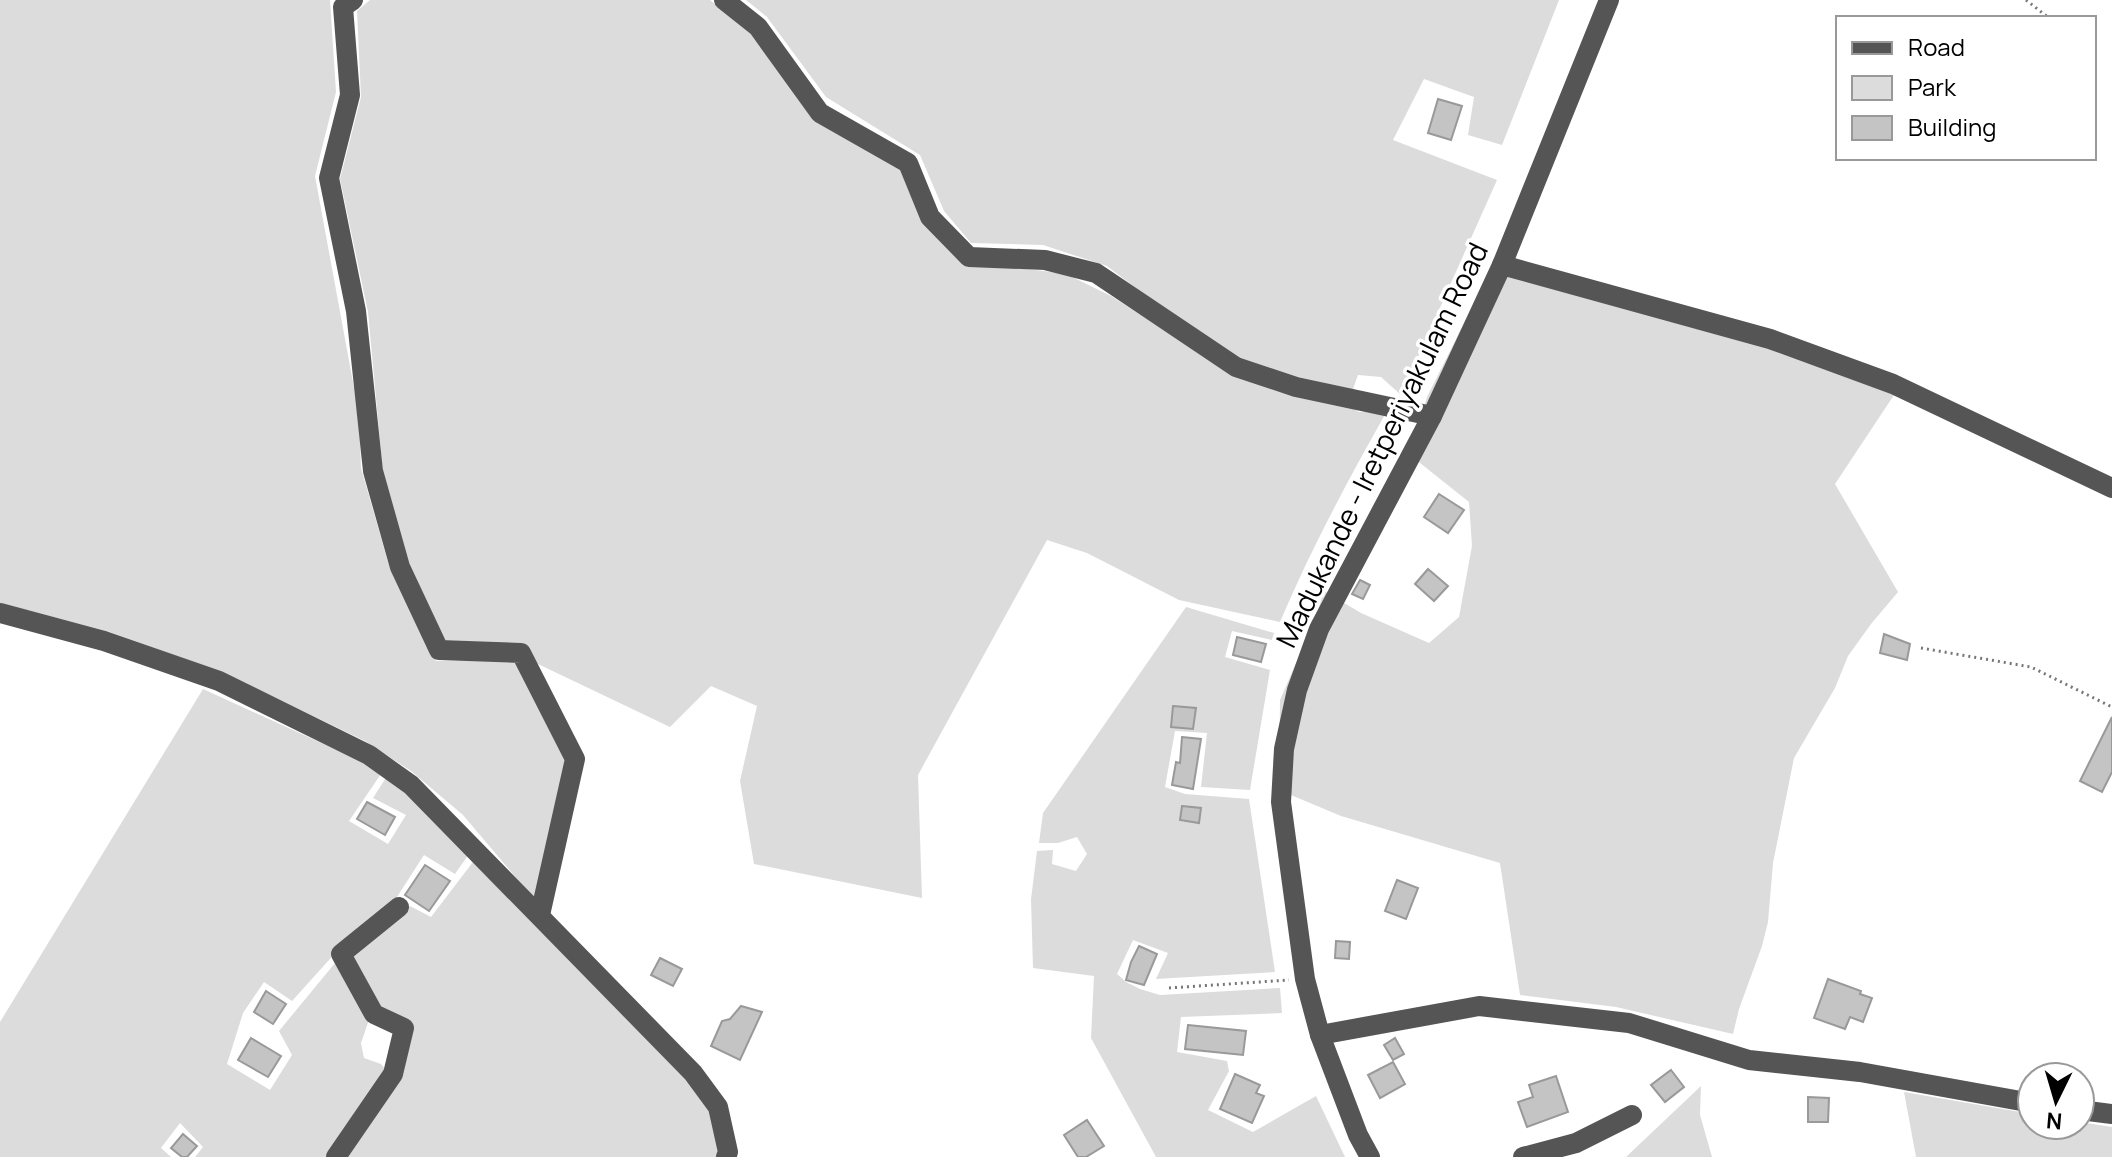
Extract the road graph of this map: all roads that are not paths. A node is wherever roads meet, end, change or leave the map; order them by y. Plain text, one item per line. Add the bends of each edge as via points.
1 (353, 0) edge
2 (724, 0) edge
3 (1609, 0) edge
4 (1502, 265) junction
5 (1432, 416) junction
6 (2112, 488) edge
7 (0, 613) edge
8 (399, 907) dead end
9 (540, 915) junction
10 (1320, 1035) junction
11 (2016, 1100) edge
12 (1632, 1115) dead end
13 (336, 1157) edge
14 (726, 1157) edge
15 (1370, 1157) edge
16 (1523, 1157) edge

1 - 9 street via 343,7 350,95 329,178 356,311 373,471 400,567 439,650 521,653 575,759
2 - 5 street via 758,27 820,113 908,163 930,217 969,257 1045,260 1096,273 1236,367 1296,387
3 - 4 street, Madukande - Iretperiyakulam Road
4 - 5 street, Madukande - Iretperiyakulam Road
4 - 6 street via 1770,339 1893,384
5 - 10 street, Madukande - Iretperiyakulam Road via 1319,629 1297,690 1284,749 1281,802 1305,979
7 - 9 street via 104,641 219,681 369,755 411,785
8 - 13 street via 341,954 374,1014 404,1028 393,1074
9 - 14 street via 693,1073 718,1107
10 - 11 street via 1479,1006 1629,1023 1749,1060 1860,1072
10 - 15 street, Madukande - Iretperiyakulam Road
12 - 16 street via 1576,1143

